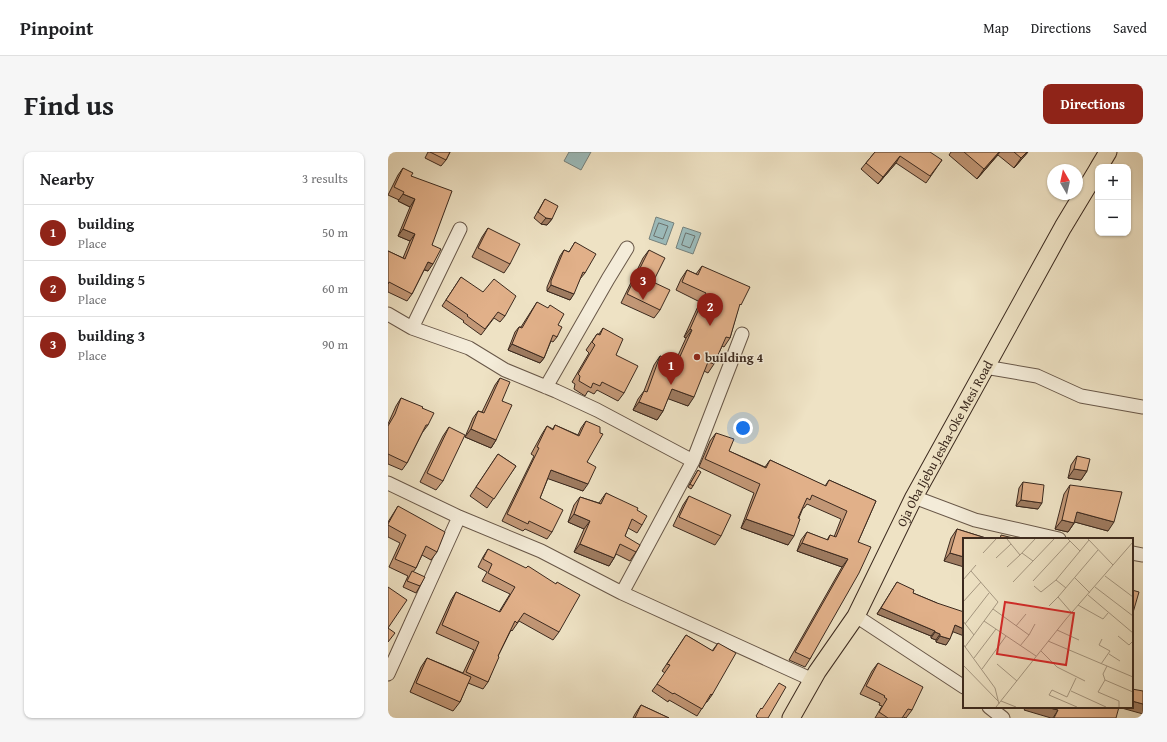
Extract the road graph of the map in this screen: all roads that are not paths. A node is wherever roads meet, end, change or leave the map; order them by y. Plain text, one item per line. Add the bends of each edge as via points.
1 (1108, 152) edge
2 (1101, 164) edge
3 (1095, 175) edge
4 (460, 229) dead end
5 (627, 248) dead end
6 (388, 314) edge
7 (412, 328) junction
8 (742, 334) dead end
9 (986, 367) junction
10 (546, 387) junction
11 (1143, 407) edge
12 (693, 461) junction
13 (388, 483) edge
14 (914, 497) junction
15 (459, 517) junction
16 (1055, 538) edge
17 (1133, 553) edge
18 (1143, 555) edge
19 (622, 593) junction
20 (856, 616) junction
21 (388, 674) edge
22 (813, 680) junction
23 (963, 686) edge
24 (990, 708) edge
25 (792, 718) edge
26 (1003, 718) edge

1 - 2 main road, Oja Oba Ijebu Jesha-Oke Mesi Road
3 - 9 main road, Oja Oba Ijebu Jesha-Oke Mesi Road
4 - 7 street
5 - 10 street
6 - 7 street
7 - 10 street via 469,348 504,370
8 - 12 street
9 - 11 street via 1037,376 1081,396
9 - 14 main road, Oja Oba Ijebu Jesha-Oke Mesi Road
10 - 12 street via 597,410
12 - 19 street
13 - 15 street
14 - 16 street via 975,520
14 - 20 main road, Oja Oba Ijebu Jesha-Oke Mesi Road
15 - 19 street via 541,551
15 - 21 street
17 - 18 street
19 - 22 street
20 - 22 main road, Oja Oba Ijebu Jesha-Oke Mesi Road
20 - 23 street
22 - 25 main road, Oja Oba Ijebu Jesha-Oke Mesi Road
24 - 26 street

